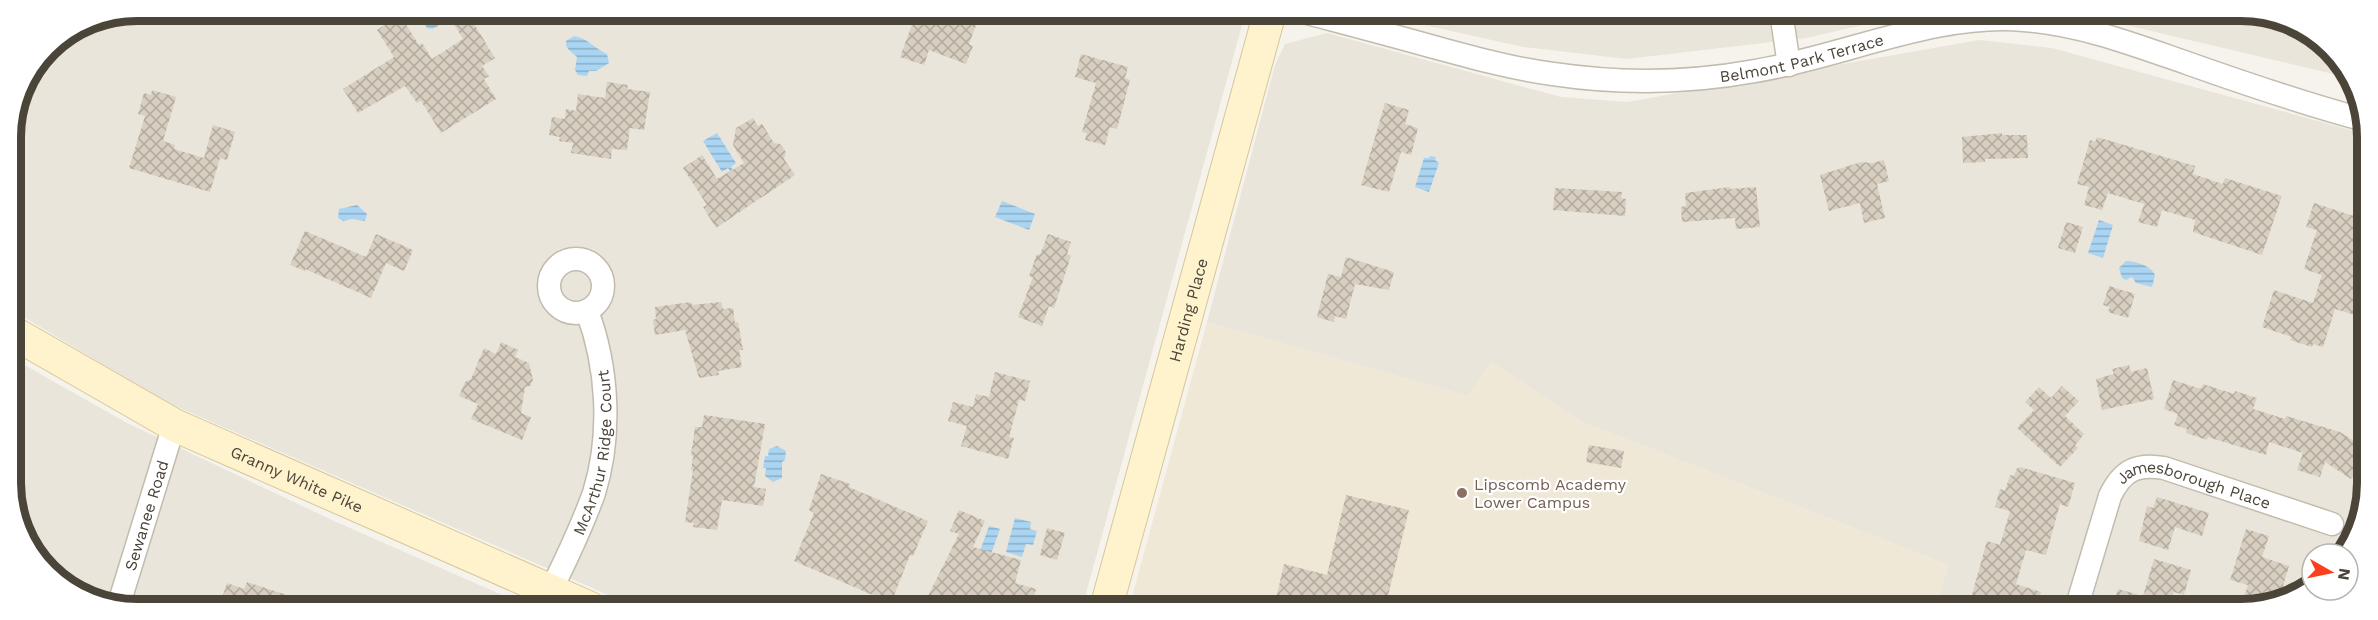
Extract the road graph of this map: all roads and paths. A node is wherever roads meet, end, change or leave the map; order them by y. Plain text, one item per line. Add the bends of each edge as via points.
1 (1268, 21) edge
2 (1338, 21) edge
3 (1782, 21) edge
4 (1976, 21) edge
5 (2030, 21) edge
6 (1789, 65) junction
7 (2355, 117) edge
8 (587, 310) dead end
9 (21, 337) edge
10 (174, 425) junction
11 (2332, 524) dead end
12 (551, 590) junction
13 (121, 598) edge
14 (570, 599) edge
15 (1108, 599) edge
16 (2079, 599) edge

1 - 15 main road, Harding Place
2 - 6 street, Belmont Park Terrace via 1505,66 1556,75 1628,82 1681,80
3 - 6 street
4 - 6 street, Belmont Park Terrace via 1939,26
5 - 7 street, Belmont Park Terrace via 2083,30
8 - 12 street, McArthur Ridge Court via 596,335 603,378 603,448 594,491
9 - 10 main road, Granny White Pike
10 - 12 main road, Granny White Pike
10 - 13 street, Sewanee Road
11 - 16 street, Jamesborough Place via 2163,468 2141,466 2124,476 2110,496
12 - 14 main road, Granny White Pike

